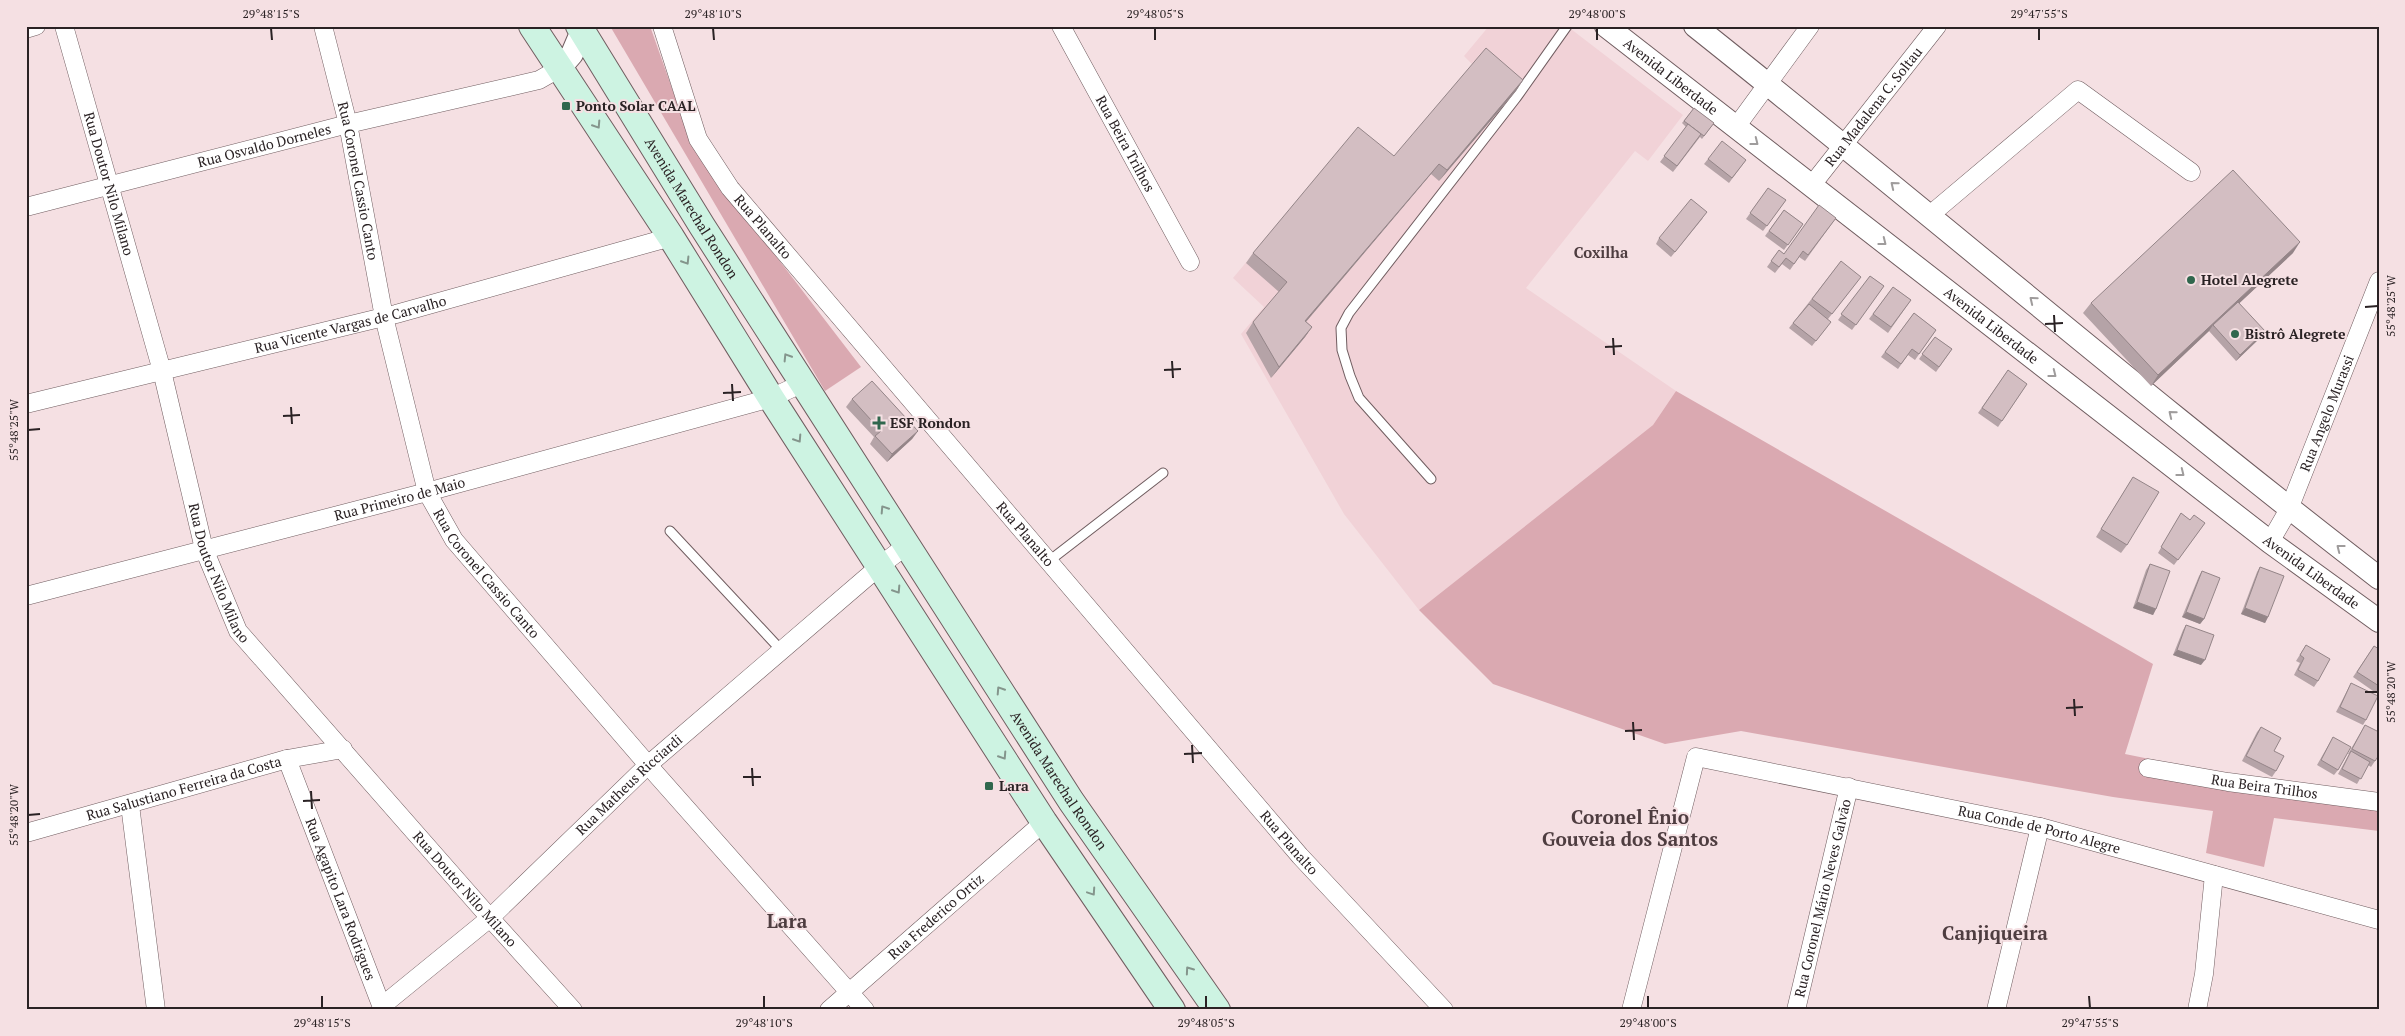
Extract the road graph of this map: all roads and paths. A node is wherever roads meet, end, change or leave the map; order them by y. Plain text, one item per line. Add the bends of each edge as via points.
1 (36, 26) edge
2 (64, 26) edge
3 (323, 26) edge
4 (532, 26) edge
5 (662, 26) edge
6 (1061, 26) edge
7 (1567, 26) edge
8 (1606, 26) edge
9 (1695, 26) edge
10 (1810, 26) edge
11 (1936, 26) edge
12 (582, 28) edge
13 (26, 29) edge
14 (560, 68) junction
15 (1769, 85) junction
16 (348, 124) junction
17 (1736, 127) junction
18 (1844, 145) junction
19 (2191, 172) dead end
20 (109, 186) junction
21 (1811, 186) junction
22 (26, 207) edge
23 (1930, 215) junction
24 (671, 237) junction
25 (1190, 262) dead end
26 (2379, 281) edge
27 (384, 317) junction
28 (162, 371) junction
29 (803, 383) junction
30 (771, 398) junction
31 (26, 404) edge
32 (1163, 473) dead end
33 (1431, 479) dead end
34 (427, 492) junction
35 (2289, 508) junction
36 (670, 531) dead end
37 (2270, 542) junction
38 (907, 545) junction
39 (204, 549) junction
40 (1049, 561) junction
41 (881, 565) junction
42 (2379, 578) edge
43 (26, 596) edge
44 (2379, 621) edge
45 (782, 650) junction
46 (343, 749) junction
47 (287, 759) junction
48 (648, 765) junction
49 (2148, 768) dead end
50 (1849, 787) junction
51 (2379, 802) edge
52 (130, 804) junction
53 (1044, 822) junction
54 (2040, 827) junction
55 (26, 833) edge
56 (2214, 875) junction
57 (490, 918) junction
58 (2379, 920) edge
59 (849, 991) junction
60 (383, 1008) edge
61 (156, 1010) edge
62 (573, 1010) edge
63 (829, 1010) edge
64 (865, 1010) edge
65 (1172, 1010) edge
66 (1217, 1010) edge
67 (1444, 1010) edge
68 (1631, 1010) edge
69 (1796, 1010) edge
70 (1996, 1010) edge
71 (2197, 1010) edge

1 - 13 street
2 - 20 street, Rua Doutor Nilo Milano
3 - 16 street, Rua Coronel Cassio Canto
4 - 14 main road
5 - 40 street, Rua Planalto via 698,139 730,188
6 - 25 street, Rua Beira Trilhos
7 - 33 lane via 1516,98 1349,313 1341,328 1342,350 1359,398
8 - 17 street, Avenida Liberdade
9 - 15 street
10 - 15 street
11 - 18 street, Rua Madalena C. Soltau
12 - 14 street, Avenida Marechal Rondon via 572,54
29 -> 12 main road, Avenida Marechal Rondon via 702,226
14 - 16 street, Rua Osvaldo Dorneles via 539,80
14 -> 24 main road
15 - 17 street
15 - 18 street
16 - 20 street, Rua Osvaldo Dorneles
16 - 27 street, Rua Coronel Cassio Canto
17 -> 21 street, Avenida Liberdade
18 - 21 street, Rua Madalena C. Soltau
23 -> 18 street
19 - 23 street via 2078,90
20 - 22 street, Rua Osvaldo Dorneles
20 - 28 street, Rua Doutor Nilo Milano
21 -> 37 street, Avenida Liberdade
35 -> 23 street
24 - 27 street, Rua Vicente Vargas de Carvalho
24 -> 30 main road
26 - 35 street, Rua Angelo Murassi
27 - 28 street, Rua Vicente Vargas de Carvalho
27 - 34 street, Rua Coronel Cassio Canto
28 - 31 street, Rua Vicente Vargas de Carvalho
28 - 39 street, Rua Doutor Nilo Milano
29 - 30 street
38 -> 29 main road, Avenida Marechal Rondon
30 - 34 street, Rua Primeiro de Maio
30 -> 41 main road
32 - 40 lane
34 - 39 street, Rua Primeiro de Maio
34 - 48 street, Rua Coronel Cassio Canto via 454,540
35 - 37 street, Rua Angelo Murassi
42 -> 35 street
36 - 45 lane
37 - 44 street, Avenida Liberdade
38 - 41 street
66 -> 38 main road, Avenida Marechal Rondon via 1071,801
39 - 43 street, Rua Primeiro de Maio
39 - 46 street, Rua Doutor Nilo Milano via 238,631
40 - 67 street, Rua Planalto via 1300,856
41 - 45 street, Rua Matheus Ricciardi
41 -> 53 main road
45 - 48 street, Rua Matheus Ricciardi
46 - 47 street, Rua Salustiano Ferreira da Costa
46 - 57 street, Rua Doutor Nilo Milano
47 - 52 street, Rua Salustiano Ferreira da Costa
47 - 60 street, Rua Agapito Lara Rodrigues
48 - 57 street, Rua Matheus Ricciardi
48 - 59 street, Rua Coronel Cassio Canto
49 - 51 street, Rua Beira Trilhos
50 - 54 street, Rua Conde de Porto Alegre
50 - 68 street, Rua Conde de Porto Alegre via 1696,757
50 - 69 street, Rua Coronel Mário Neves Galvão
52 - 55 street, Rua Salustiano Ferreira da Costa
52 - 61 street
53 - 59 street, Rua Frederico Ortiz
53 -> 65 main road
54 - 56 street, Rua Conde de Porto Alegre
54 - 70 street
56 - 58 street, Rua Conde de Porto Alegre
56 - 71 street
57 - 60 street, Rua Matheus Ricciardi
57 - 62 street, Rua Doutor Nilo Milano
59 - 63 street, Rua Frederico Ortiz
59 - 64 street, Rua Coronel Cassio Canto

